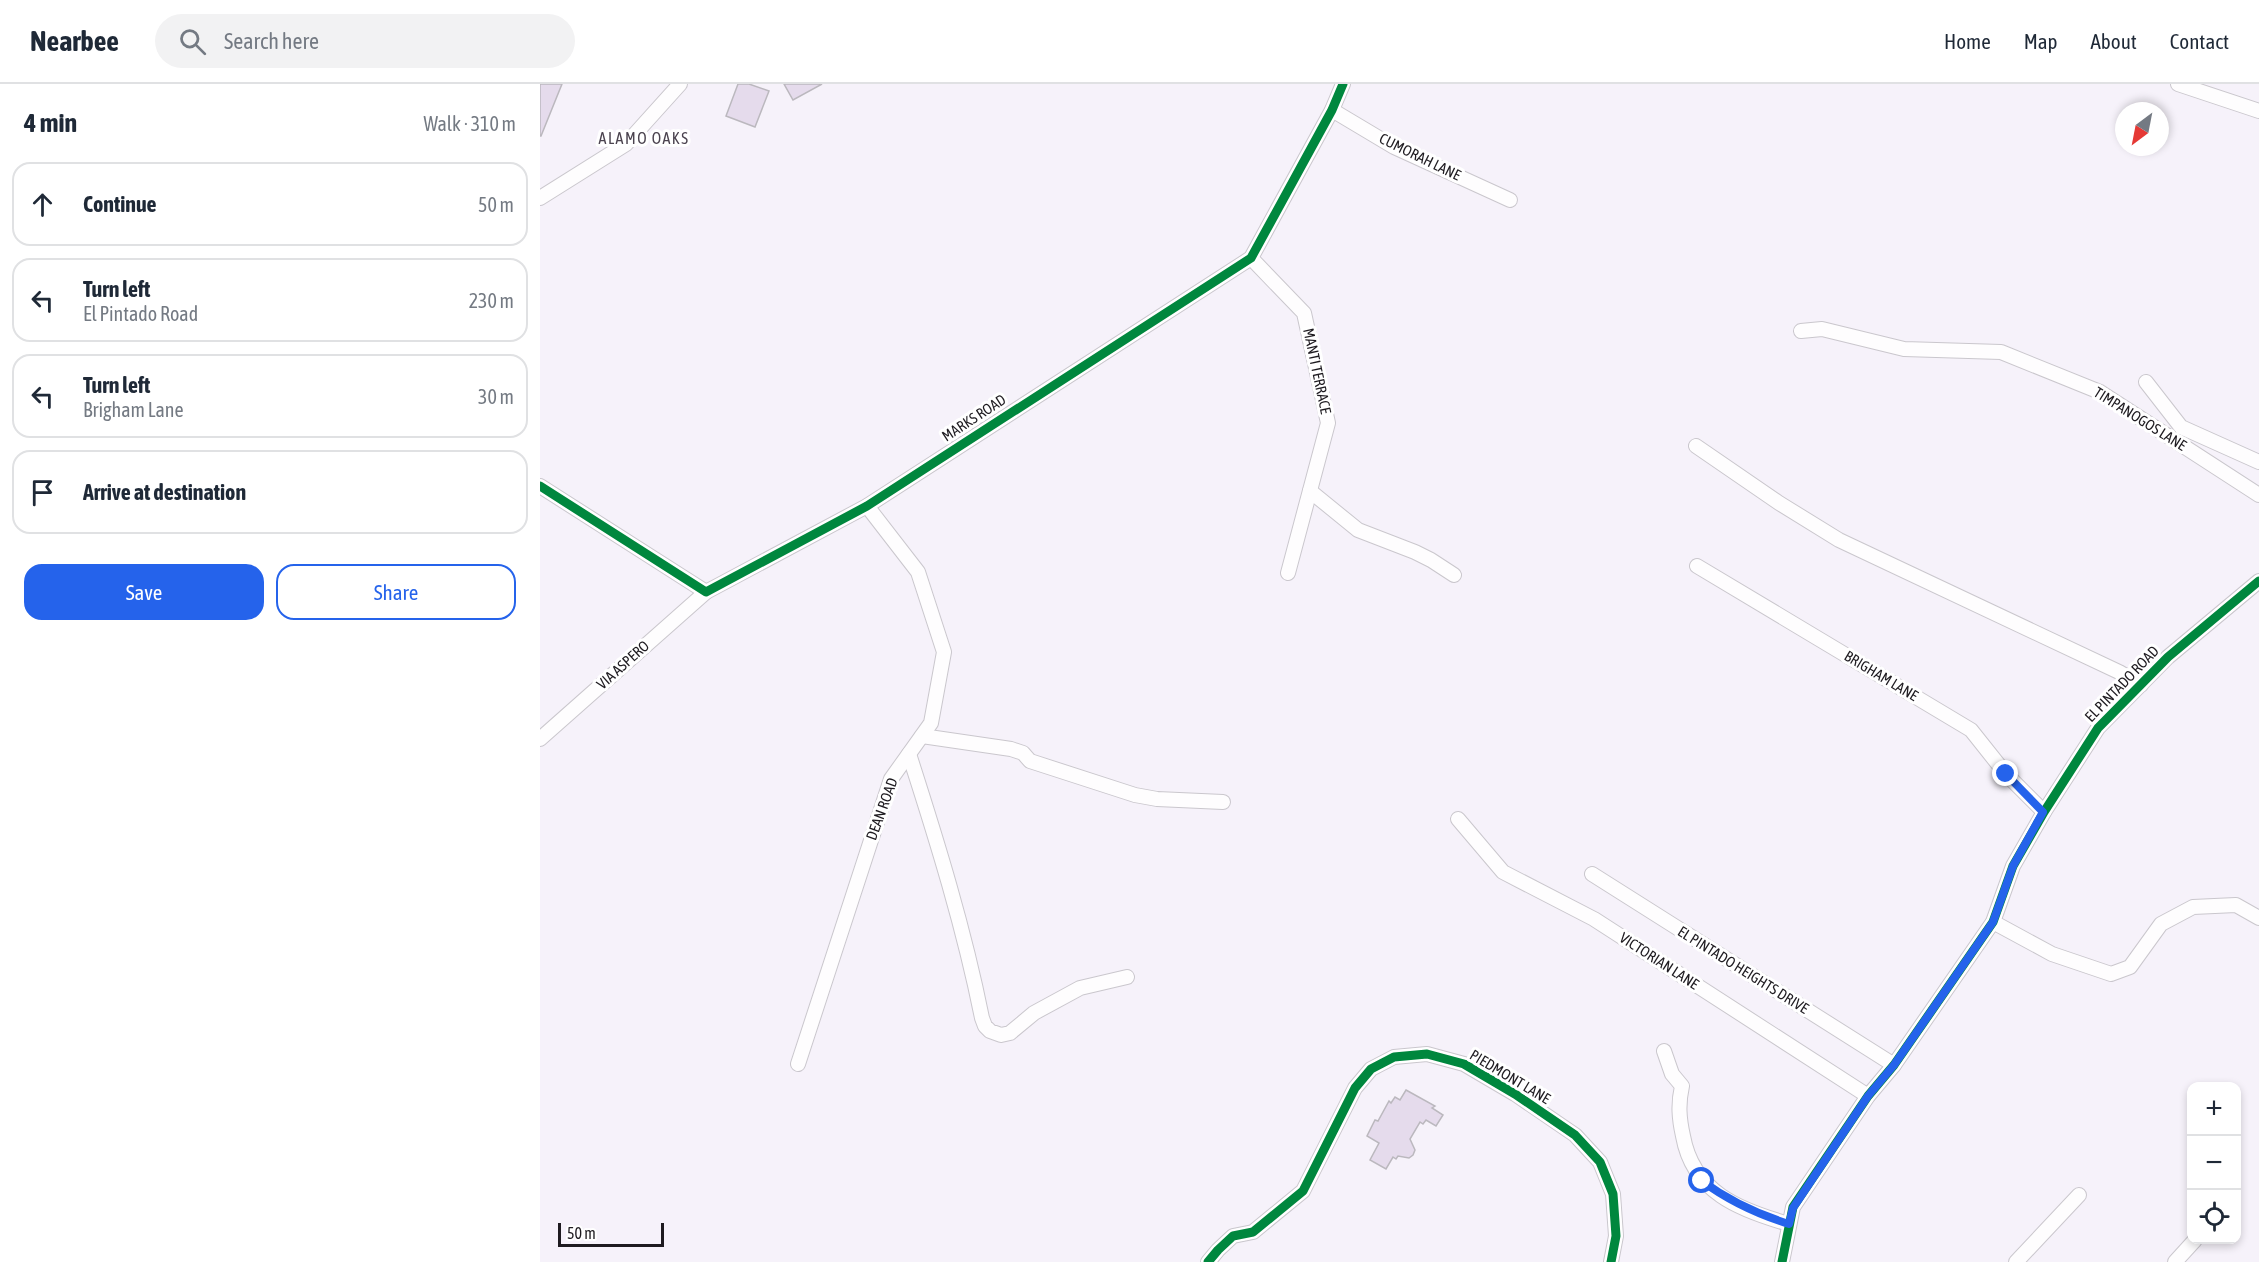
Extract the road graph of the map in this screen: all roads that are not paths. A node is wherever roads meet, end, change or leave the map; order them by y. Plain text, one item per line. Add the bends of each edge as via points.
1 (680, 84) edge
2 (1343, 84) edge
3 (2178, 84) edge
4 (1332, 110) junction
5 (2259, 111) edge
6 (540, 198) edge
7 (1510, 200) dead end
8 (1251, 258) junction
9 (1801, 331) dead end
10 (2146, 382) dead end
11 (1696, 446) dead end
12 (2259, 462) edge
13 (540, 486) edge
14 (1310, 492) junction
15 (2259, 495) edge
16 (867, 506) junction
17 (1697, 566) dead end
18 (1287, 573) dead end
19 (1454, 575) dead end
20 (2259, 581) edge
21 (706, 592) junction
22 (2141, 685) junction
23 (922, 736) junction
24 (540, 739) edge
25 (909, 754) junction
26 (1223, 802) dead end
27 (2043, 812) junction
28 (1458, 819) dead end
29 (1592, 874) dead end
30 (2259, 918) edge
31 (1993, 922) junction
32 (1127, 977) dead end
33 (1664, 1051) dead end
34 (798, 1064) dead end
35 (1894, 1065) junction
36 (1868, 1096) junction
37 (2079, 1195) dead end
38 (1789, 1224) junction
39 (2191, 1244) edge
40 (1208, 1262) edge
41 (1611, 1262) edge
42 (1782, 1262) edge
43 (2016, 1262) edge
44 (2175, 1262) edge

1 - 6 street via 626,144
2 - 4 street, MARKS ROAD
3 - 5 street
4 - 7 street, CUMORAH LANE via 1394,147
4 - 8 street, MARKS ROAD
8 - 14 street, MANTI TERRACE via 1304,313 1328,423
8 - 16 street, MARKS ROAD
9 - 15 street, TIMPANOGOS LANE via 1822,329 1904,349 2001,352 2100,392
10 - 12 street via 2181,427
11 - 22 street via 1839,540
13 - 21 street
14 - 18 street, MANTI TERRACE
14 - 19 street via 1358,530 1416,552
16 - 21 street, MARKS ROAD
16 - 23 street, DEAN ROAD via 918,572 944,652 931,723
17 - 27 street, BRIGHAM LANE via 1971,730
20 - 22 street, EL PINTADO ROAD via 2168,657
21 - 24 street, VIA ASPERO
22 - 27 street, EL PINTADO ROAD via 2098,728
23 - 25 street, DEAN ROAD
23 - 26 street via 1011,749 1023,753 1030,761 1135,795
25 - 32 street via 949,882 985,1026 1001,1035 1010,1033 1034,1013 1080,988
25 - 34 street, DEAN ROAD via 891,779
27 - 31 street, EL PINTADO ROAD via 2013,866
28 - 36 street, VICTORIAN LANE via 1503,872 1594,919
29 - 35 street, EL PINTADO HEIGHTS DRIVE
30 - 31 street via 2236,905 2193,907 2161,924 2130,968 2111,974 2052,954
31 - 35 street, EL PINTADO ROAD
33 - 38 street via 1672,1074 1682,1086 1678,1103 1680,1123 1688,1160 1695,1172 1736,1204
35 - 36 street, EL PINTADO ROAD
36 - 38 street, EL PINTADO ROAD via 1793,1208
37 - 43 street
38 - 42 street, EL PINTADO ROAD
39 - 44 street
40 - 41 street, PIEDMONT LANE via 1233,1236 1253,1232 1303,1191 1355,1088 1371,1069 1394,1057 1427,1054 1464,1064 1515,1094 1575,1135 1600,1162 1612,1194 1616,1236

